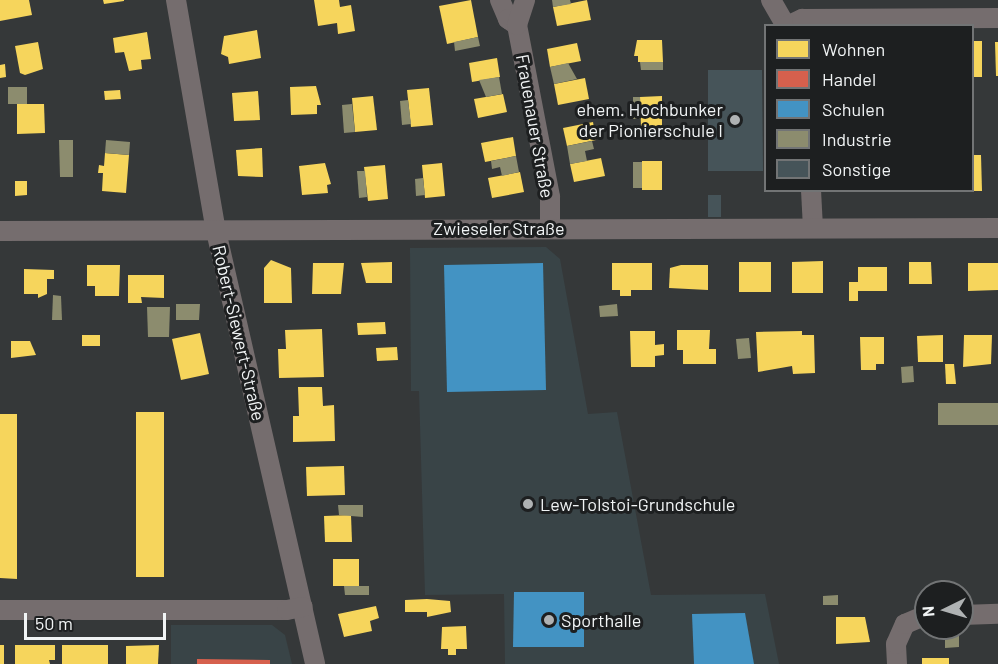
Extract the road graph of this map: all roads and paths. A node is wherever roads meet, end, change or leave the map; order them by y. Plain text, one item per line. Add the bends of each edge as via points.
1 (176, 0) edge
2 (500, 0) edge
3 (525, 0) edge
4 (771, 0) edge
5 (998, 18) edge
6 (785, 24) edge
7 (790, 24) edge
8 (517, 25) junction
9 (811, 192) edge
10 (550, 227) junction
11 (813, 228) junction
12 (998, 228) edge
13 (0, 231) edge
14 (216, 231) junction
15 (303, 606) junction
16 (0, 610) edge
17 (974, 615) edge
18 (998, 615) edge
19 (914, 620) edge
20 (315, 664) edge
21 (897, 664) edge

1 - 14 street, Robert-Siewert-Straße
2 - 8 street, Frauenauer Straße via 508,19
3 - 8 street, Frauenauer Straße
4 - 6 street
5 - 7 street via 801,19
8 - 10 street, Frauenauer Straße via 550,197
9 - 11 street
10 - 11 street, Zwieseler Straße
10 - 14 street, Zwieseler Straße
11 - 12 street, Zwieseler Straße
13 - 14 street, Zwieseler Straße
14 - 15 street, Robert-Siewert-Straße
15 - 16 street via 275,610
15 - 20 street, Robert-Siewert-Straße
17 - 18 street
19 - 21 street via 905,624 896,644

